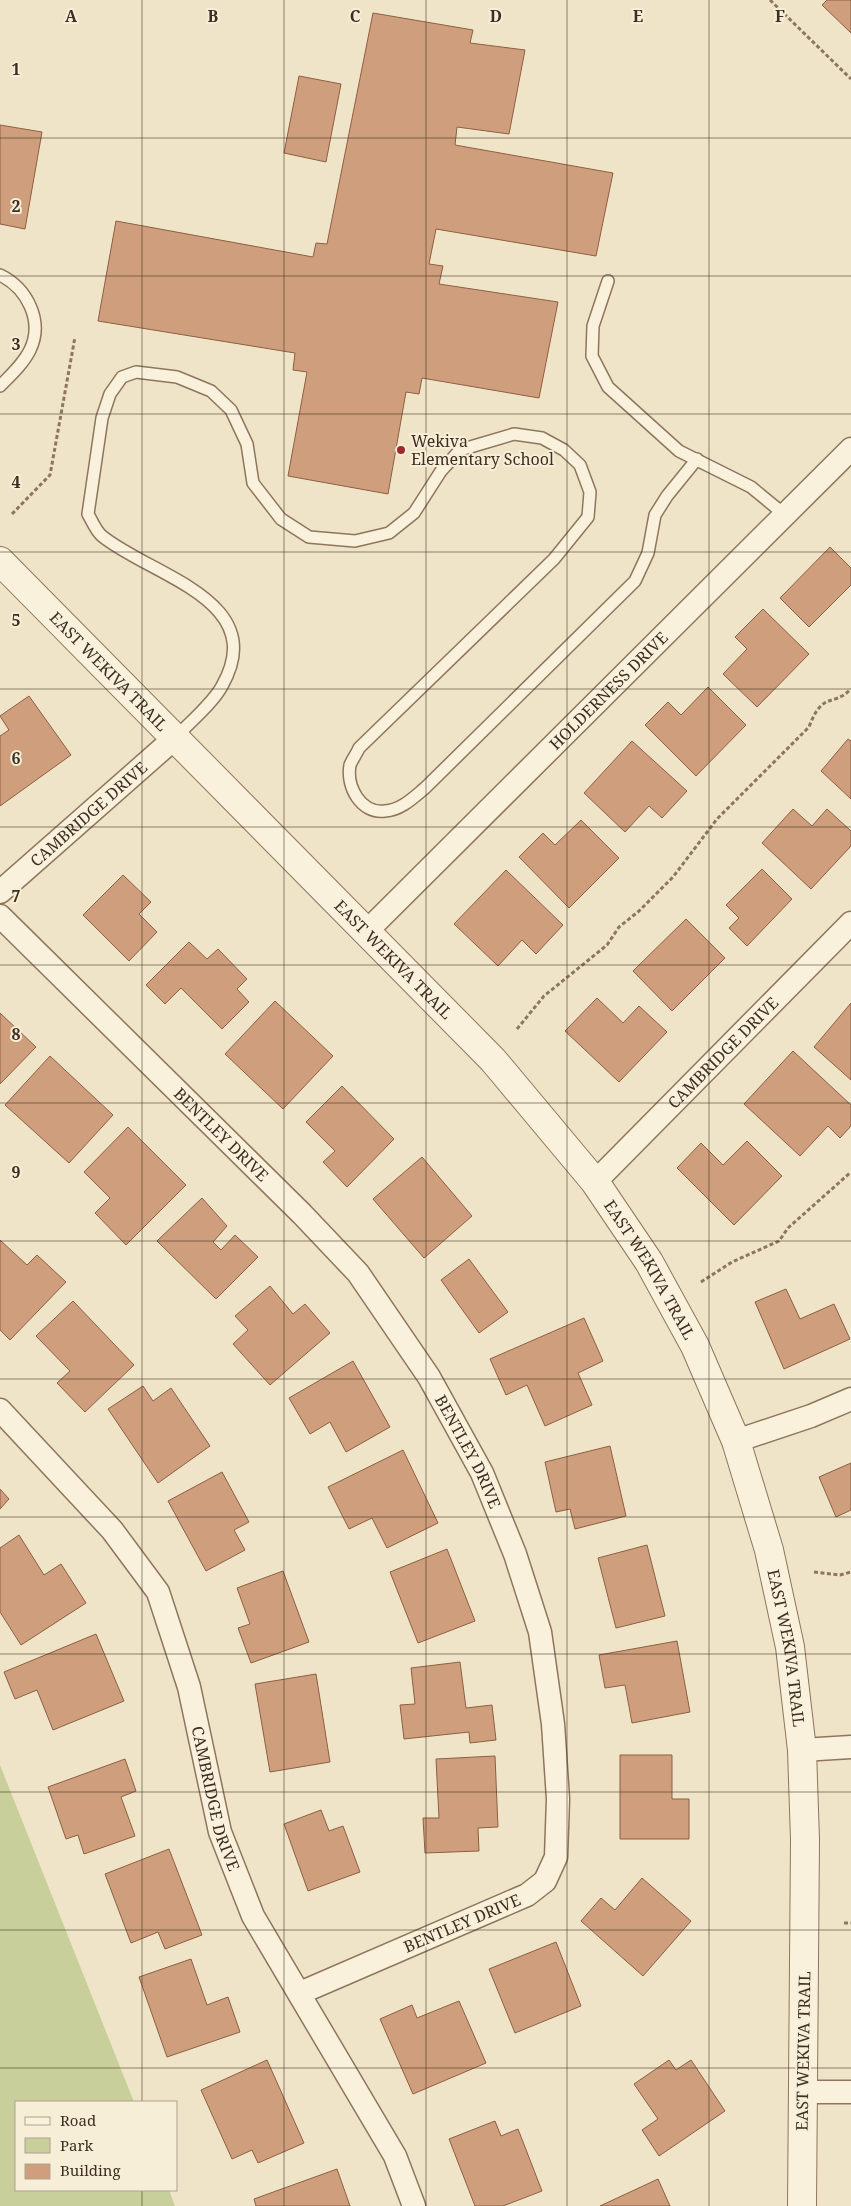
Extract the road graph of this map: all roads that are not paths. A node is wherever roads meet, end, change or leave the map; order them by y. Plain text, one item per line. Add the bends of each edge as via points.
1 (0, 275) edge
2 (608, 281) dead end
3 (0, 386) edge
4 (851, 450) edge
5 (697, 459) junction
6 (785, 515) junction
7 (0, 561) edge
8 (176, 737) junction
9 (0, 892) edge
10 (0, 916) edge
11 (851, 923) edge
12 (366, 932) junction
13 (596, 1182) junction
14 (851, 1399) edge
15 (0, 1410) edge
16 (736, 1441) junction
17 (851, 1747) edge
18 (802, 1750) junction
19 (300, 1993) junction
20 (803, 2092) junction
21 (851, 2092) edge
22 (414, 2206) edge
23 (802, 2206) edge

1 - 3 lane via 23,291 30,304 34,333 31,348 23,362
2 - 5 lane via 592,326 592,356 608,386 679,451
4 - 6 street, HOLDERNESS DRIVE
5 - 6 lane via 751,487
5 - 8 lane via 655,515 648,553 635,581 425,788 401,807 384,812 365,807 352,790 350,765 360,748 554,559 588,517 590,492 580,465 564,450 542,438 514,434 490,439 460,450 441,471 414,513 390,533 355,541 309,537 281,519 253,483 247,444 231,410 211,391 177,377 136,372 122,377 110,394 102,418 88,514 101,536 209,601 226,618 234,640 231,666 222,688
6 - 12 street, HOLDERNESS DRIVE
7 - 8 street, EAST WEKIVA TRAIL
8 - 9 street, CAMBRIDGE DRIVE
8 - 12 street, EAST WEKIVA TRAIL
10 - 19 street, BENTLEY DRIVE via 358,1273 429,1377 482,1473 515,1554 540,1632 553,1724 558,1799 556,1857 545,1880 527,1895
11 - 13 street, CAMBRIDGE DRIVE
12 - 13 street, EAST WEKIVA TRAIL via 493,1060
13 - 16 street, EAST WEKIVA TRAIL via 649,1262 694,1346
14 - 16 street via 812,1416
15 - 19 street, CAMBRIDGE DRIVE via 112,1530 158,1592 189,1687 220,1832 253,1916
16 - 18 street, EAST WEKIVA TRAIL via 769,1550 790,1647
17 - 18 street
18 - 20 street, EAST WEKIVA TRAIL via 805,1840
19 - 22 street, CAMBRIDGE DRIVE via 395,2156
20 - 21 street
20 - 23 street, EAST WEKIVA TRAIL

